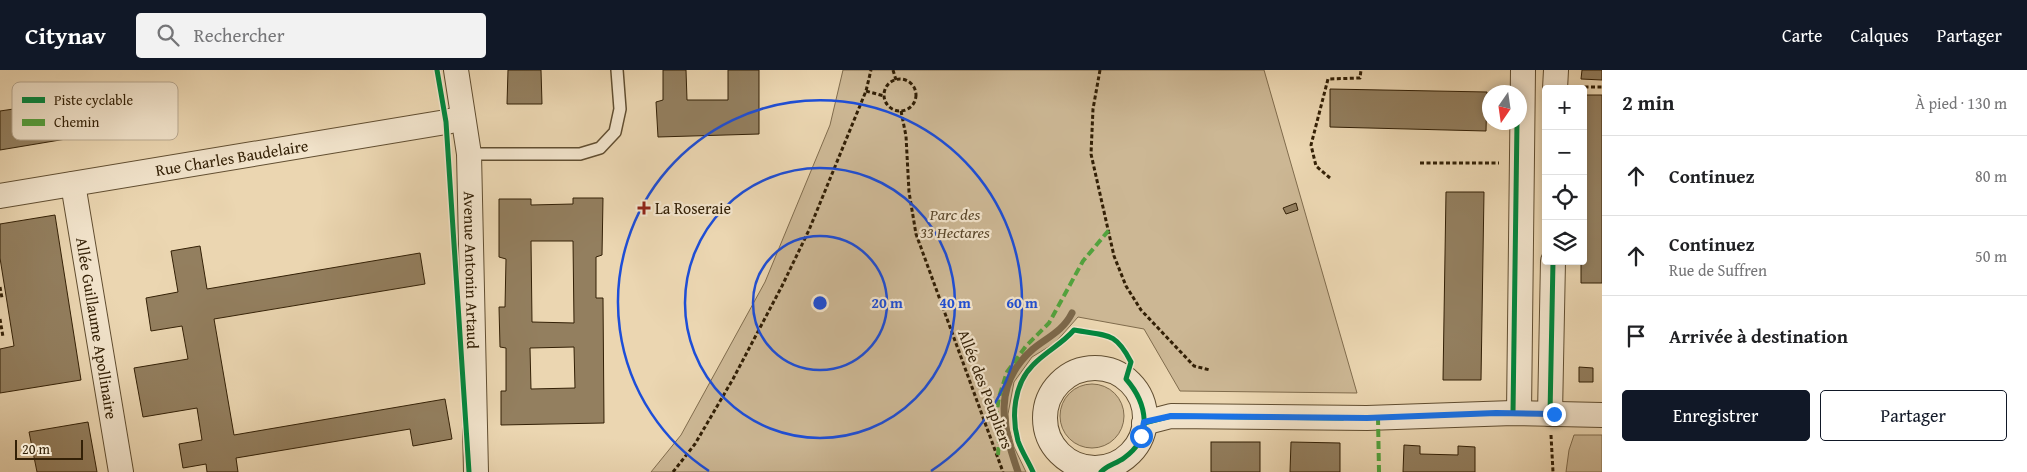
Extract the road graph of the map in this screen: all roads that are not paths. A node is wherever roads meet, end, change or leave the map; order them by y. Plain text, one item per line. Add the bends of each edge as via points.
1 (456, 70) edge
2 (617, 70) edge
3 (1523, 70) edge
4 (1556, 70) edge
5 (1555, 85) edge
6 (463, 118) junction
7 (469, 154) junction
8 (72, 184) junction
9 (0, 196) edge
10 (1552, 265) edge
11 (1519, 413) junction
12 (1550, 414) junction
13 (1602, 415) edge
14 (1144, 422) junction
15 (1068, 466) edge
16 (1104, 469) edge
17 (121, 472) edge
18 (476, 472) edge

1 - 6 street, Avenue Antonin Artaud
2 - 7 lane via 620,109 615,132 600,148 580,154
3 - 11 street
4 - 5 street
6 - 7 street, Avenue Antonin Artaud
6 - 8 street, Rue Charles Baudelaire
7 - 18 street, Avenue Antonin Artaud
8 - 9 street, Rue Charles Baudelaire
8 - 17 street, Allée Guillaume Apollinaire
10 - 12 street
11 - 12 street
11 - 14 street via 1392,417 1171,416
12 - 13 street
14 - 15 street via 1140,399 1126,379 1112,371 1080,370 1065,378 1054,389 1044,420 1048,436
14 - 16 street via 1134,449 1124,459
15 - 16 street

